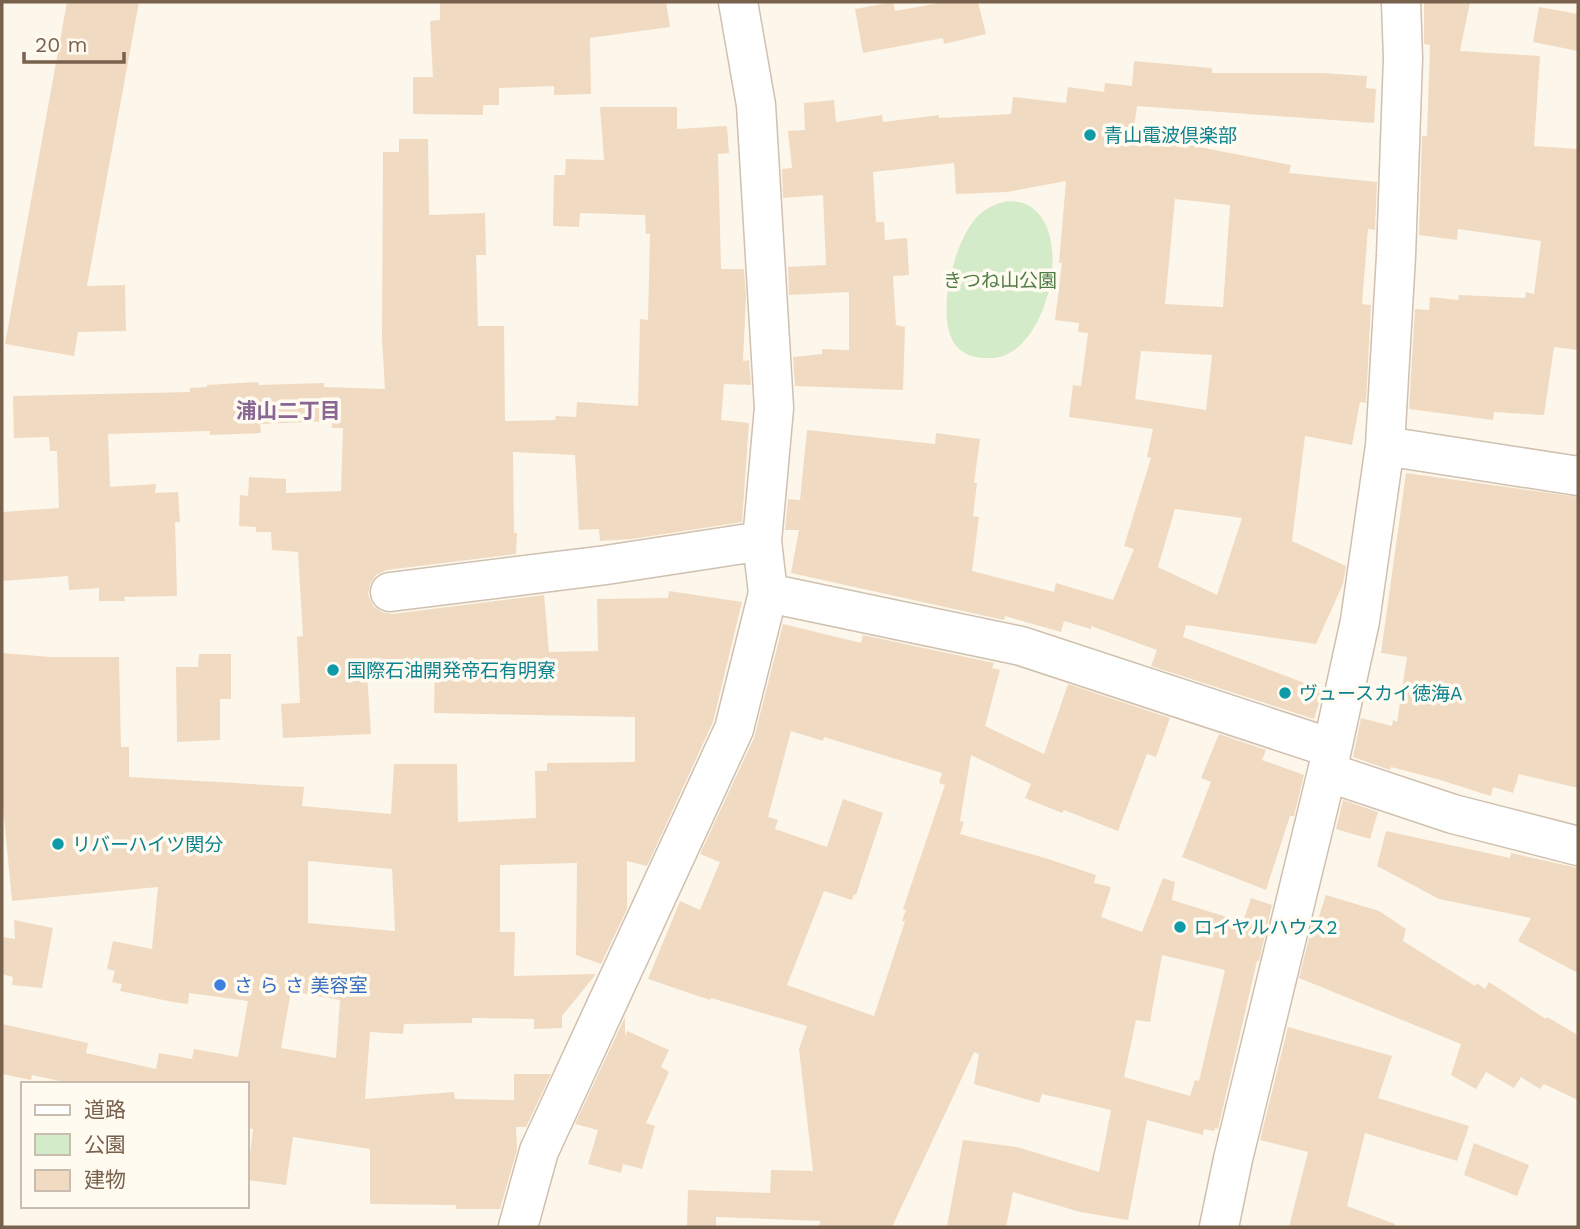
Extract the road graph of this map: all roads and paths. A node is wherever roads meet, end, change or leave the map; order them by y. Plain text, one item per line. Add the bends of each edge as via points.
1 (738, 2) edge
2 (1401, 2) edge
3 (1385, 446) junction
4 (1578, 476) edge
5 (762, 541) junction
6 (390, 592) dead end
7 (768, 593) junction
8 (1329, 760) junction
9 (1578, 846) edge
10 (518, 1227) edge
11 (1219, 1227) edge

1 - 5 street via 756,105 774,408
2 - 3 street via 1403,58
3 - 4 street
3 - 8 street via 1360,621
5 - 6 street
5 - 7 street
7 - 8 street via 1021,646
7 - 10 street via 734,729 539,1151
8 - 9 street via 1453,814
8 - 11 street

